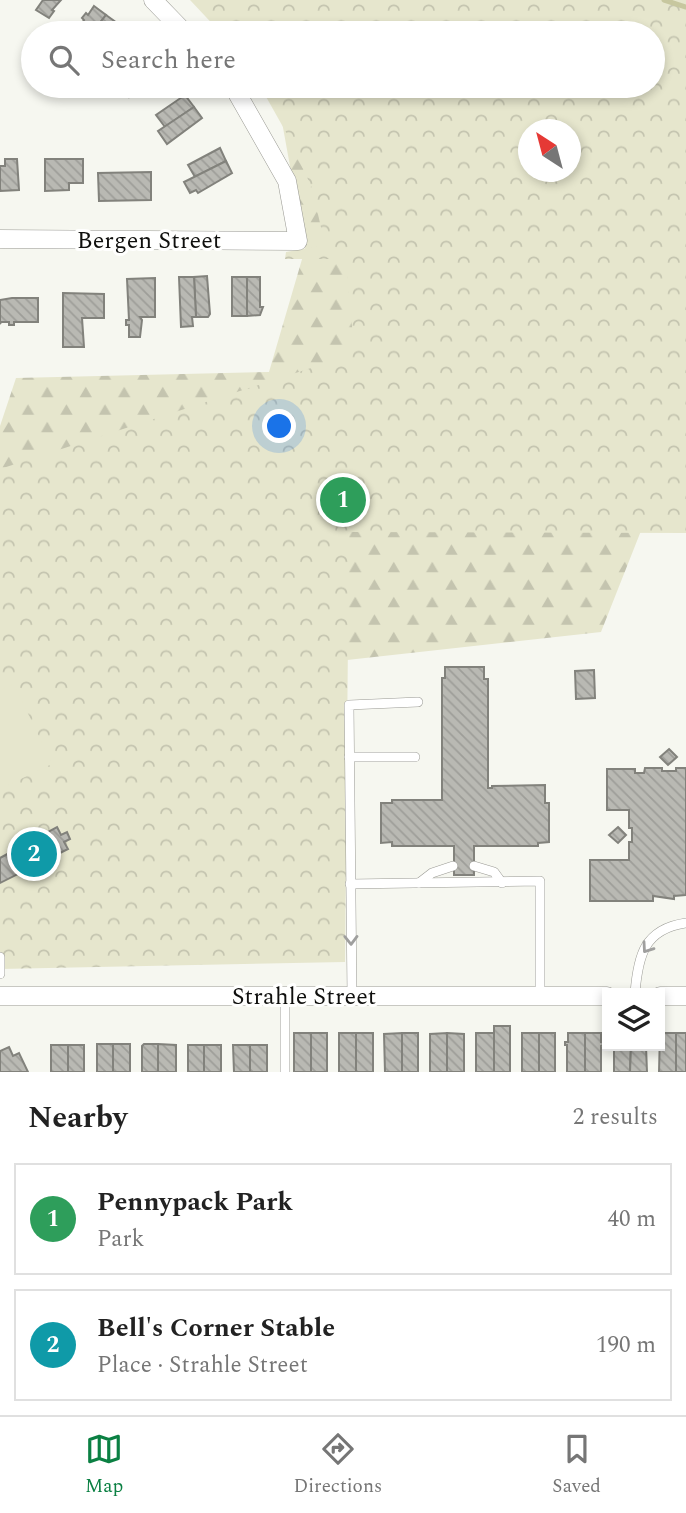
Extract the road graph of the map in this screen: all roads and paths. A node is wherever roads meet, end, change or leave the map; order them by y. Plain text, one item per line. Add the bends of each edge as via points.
1 (153, 0) edge
2 (173, 21) edge
3 (240, 98) edge
4 (0, 239) edge
5 (418, 702) dead end
6 (349, 757) junction
7 (415, 757) dead end
8 (453, 866) dead end
9 (474, 866) dead end
10 (419, 883) junction
11 (502, 883) junction
12 (351, 884) junction
13 (686, 923) edge
14 (0, 957) edge
15 (0, 974) edge
16 (635, 988) edge
17 (0, 996) edge
18 (285, 996) junction
19 (352, 996) junction
20 (540, 996) junction
21 (602, 996) edge
22 (665, 996) edge
23 (686, 996) edge
24 (285, 1072) edge

1 - 2 street
3 - 4 street, Bergen Street via 287,181 298,241
5 - 6 lane via 349,705
6 - 7 lane
6 - 12 lane
8 - 10 lane
9 - 11 lane via 494,872
10 - 11 lane
10 - 12 lane
11 - 20 lane via 540,881
12 -> 19 lane
13 -> 16 lane via 658,933 645,946 637,963
14 - 15 lane
17 - 18 street, Strahle Street
18 - 19 street, Strahle Street
18 - 24 lane
19 - 20 street, Strahle Street
20 - 21 street, Strahle Street
22 - 23 street

